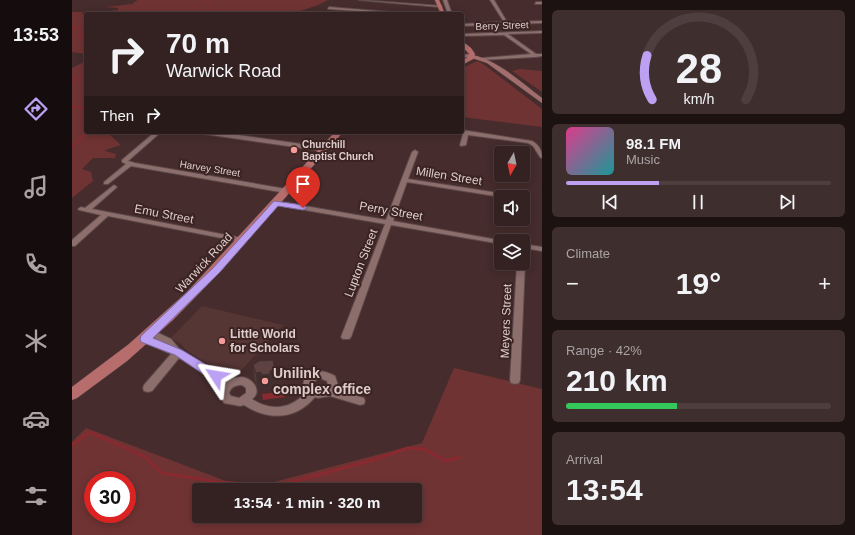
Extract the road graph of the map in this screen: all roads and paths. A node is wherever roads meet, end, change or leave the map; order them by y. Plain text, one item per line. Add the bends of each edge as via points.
1 (361, 0) edge
2 (445, 0) edge
3 (492, 0) edge
4 (439, 2) edge
5 (536, 3) dead end
6 (541, 3) edge
7 (329, 8) dead end
8 (378, 12) edge
9 (442, 12) edge
10 (449, 12) edge
11 (542, 22) edge
12 (506, 23) junction
13 (464, 25) edge
14 (542, 32) edge
15 (504, 33) junction
16 (464, 35) edge
17 (464, 47) edge
18 (542, 55) edge
19 (535, 56) junction
20 (468, 57) edge
21 (482, 58) junction
22 (542, 60) edge
23 (497, 69) junction
24 (542, 101) edge
25 (464, 132) edge
26 (156, 134) edge
27 (218, 134) edge
28 (337, 134) edge
29 (464, 134) edge
30 (463, 145) dead end
31 (323, 149) junction
32 (415, 152) dead end
33 (542, 156) edge
34 (130, 164) junction
35 (405, 180) junction
36 (106, 183) dead end
37 (114, 187) dead end
38 (286, 191) junction
39 (494, 194) edge
40 (276, 203) junction
41 (106, 214) junction
42 (389, 223) junction
43 (242, 240) junction
44 (494, 241) edge
45 (72, 244) edge
46 (530, 247) edge
47 (542, 250) edge
48 (520, 270) edge
49 (149, 336) junction
50 (346, 336) dead end
51 (178, 353) junction
52 (515, 380) dead end
53 (228, 384) junction
54 (148, 388) dead end
55 (313, 392) junction
56 (330, 392) junction
57 (72, 394) edge
58 (246, 400) junction
59 (360, 401) dead end

1 - 4 street
2 - 10 street
3 - 12 street
4 - 9 main road
5 - 6 street
7 - 8 street
11 - 12 street
12 - 13 street
14 - 15 street, Berry Street
15 - 16 street, Berry Street
15 - 19 street
17 - 20 main road via 470,50
18 - 19 street
19 - 21 street
19 - 22 street
20 - 21 main road
20 - 23 main road
21 - 23 main road
23 - 24 main road
25 - 33 street via 530,142
26 - 34 street via 125,159 124,161
27 - 31 street
28 - 31 main road, Warwick Road
29 - 30 street
31 - 38 main road, Warwick Road
32 - 35 street, Lupton Street
34 - 36 street
34 - 38 street, Harvey Street
35 - 39 street, Millen Street
35 - 42 street, Lupton Street
37 - 41 street, Emu Street via 84,209
38 - 40 main road, Warwick Road
40 - 42 street, Perry Street
40 - 43 main road, Warwick Road
41 - 43 street, Emu Street
41 - 45 street
42 - 44 street, Perry Street
42 - 50 street, Lupton Street
43 - 49 main road, Warwick Road via 217,270
46 - 47 street
48 - 52 street, Meyers Street
49 - 51 street
49 - 57 main road, Warwick Road
51 - 53 street
51 - 54 street
53 - 58 street via 224,394 228,400
53 - 58 street via 242,380 249,384 252,391
55 - 56 street via 322,395
55 - 56 street via 309,390 308,383 312,377 320,374 328,376 333,382
55 - 58 street via 296,409 287,411 263,410
56 - 59 street

